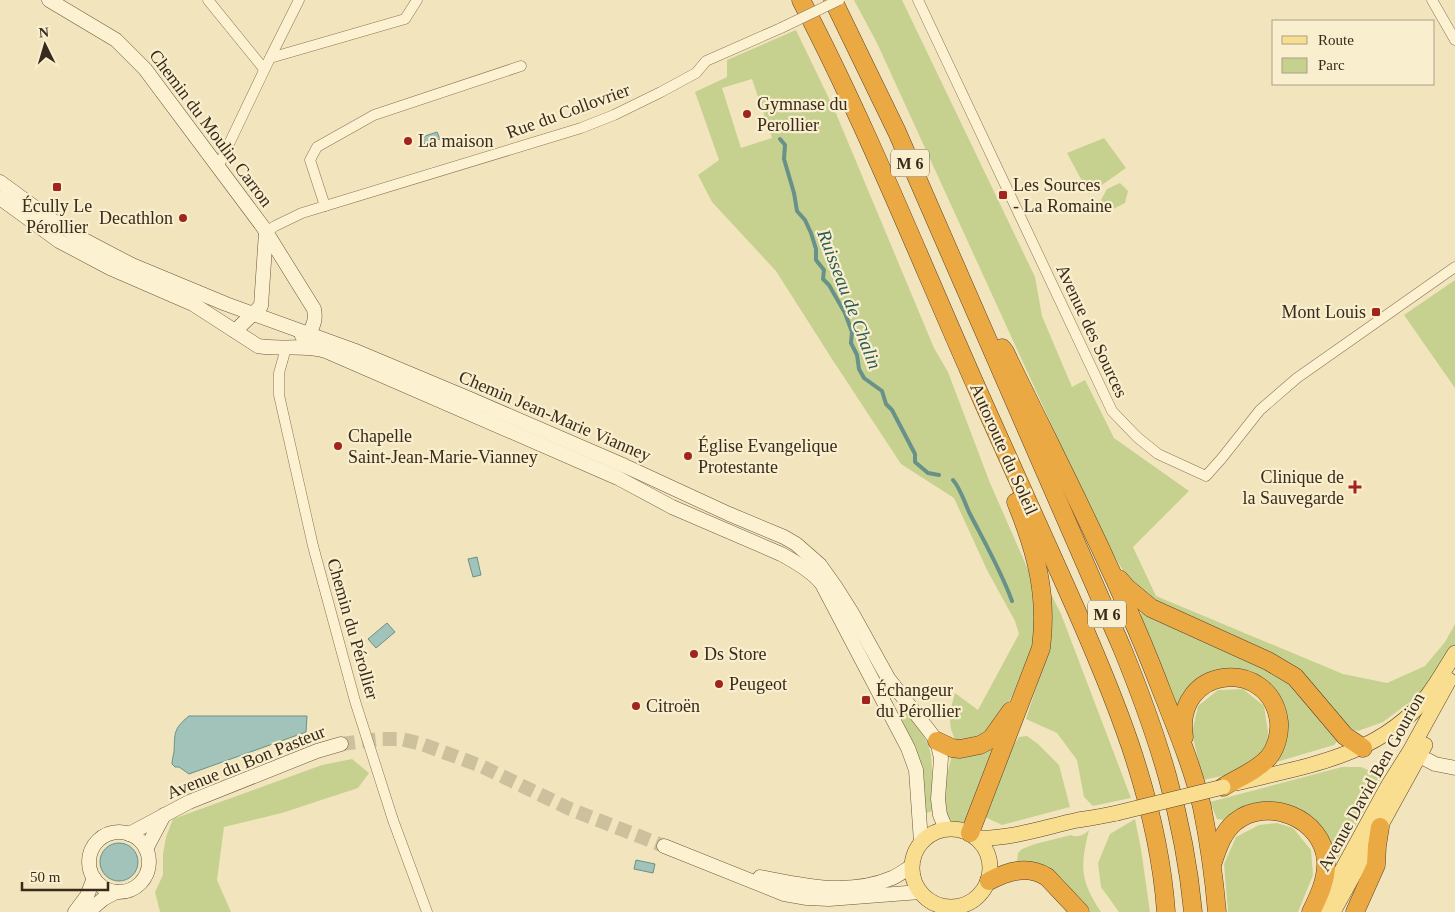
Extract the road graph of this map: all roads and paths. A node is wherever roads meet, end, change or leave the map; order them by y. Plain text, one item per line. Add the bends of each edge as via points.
1 (49, 0) edge
2 (208, 0) edge
3 (299, 0) edge
4 (417, 0) edge
5 (801, 0) edge
6 (833, 0) edge
7 (840, 0) edge
8 (918, 0) edge
9 (1432, 0) edge
10 (1455, 40) edge
11 (270, 58) junction
12 (521, 66) dead end
13 (264, 69) junction
14 (218, 167) junction
15 (0, 182) edge
16 (5, 197) edge
17 (324, 206) junction
18 (266, 232) junction
19 (1455, 268) edge
20 (254, 314) junction
21 (982, 328) junction
22 (235, 332) junction
23 (309, 334) junction
24 (958, 344) junction
25 (286, 348) junction
26 (729, 514) junction
27 (701, 519) junction
28 (1110, 569) junction
29 (1455, 653) edge
30 (1455, 669) edge
31 (1455, 688) edge
32 (1025, 690) junction
33 (937, 741) junction
34 (340, 744) tunnel mouth
35 (1363, 748) junction
36 (1415, 754) junction
37 (1186, 755) junction
38 (1455, 768) edge
39 (1223, 787) junction
40 (165, 815) junction
41 (1380, 826) junction
42 (946, 829) junction
43 (129, 834) junction
44 (974, 836) junction
45 (921, 842) junction
46 (664, 846) tunnel mouth
47 (146, 849) junction
48 (1212, 862) junction
49 (912, 866) junction
50 (725, 870) junction
51 (94, 878) junction
52 (989, 881) junction
53 (116, 892) junction
54 (920, 892) junction
55 (934, 907) edge
56 (950, 910) edge
57 (1079, 911) edge
58 (75, 912) edge
59 (88, 912) edge
60 (427, 912) edge
61 (1166, 912) edge
62 (1194, 912) edge
63 (1217, 912) edge
64 (1311, 912) edge
65 (1319, 912) edge
66 (1333, 912) edge
67 (1355, 912) edge

1 - 14 street, Chemin du Moulin Carron via 116,40 145,69
2 - 13 street
3 - 11 street
4 - 11 street via 405,20
5 - 24 highway, Autoroute du Soleil / M 6 via 892,192
6 - 21 highway, Autoroute du Soleil / M 6 via 897,132
7 - 17 street, Rue du Collovrier, bridge via 706,62 696,73 614,115 581,128
8 - 19 street, Avenue des Sources via 1112,411 1158,454 1206,476 1260,410 1297,378
9 - 10 street
11 - 13 street
12 - 17 street via 374,115 318,147 310,160
13 - 14 street
14 - 18 street, Chemin du Moulin Carron
15 - 16 street, Chemin Jean-Marie Vianney
16 - 20 street, Chemin Jean-Marie Vianney via 132,265
16 - 22 street, Chemin Jean-Marie Vianney via 60,240 110,268 193,304
17 - 18 street, Rue du Collovrier via 302,213
18 - 20 street via 261,306
18 - 23 street, Chemin du Moulin Carron via 314,309 316,318
20 - 22 street
20 - 23 street, Chemin Jean-Marie Vianney
21 - 28 highway via 1005,352
21 - 62 highway, Autoroute du Soleil / M 6 via 1143,699 1180,822
22 - 25 street, Chemin Jean-Marie Vianney via 258,346
23 - 25 street via 300,336
23 - 26 street, Chemin Jean-Marie Vianney via 531,425
24 - 32 highway via 972,394 1020,513 1039,570 1043,633 1041,648
24 - 61 highway, Autoroute du Soleil / M 6 via 1098,658 1120,717 1154,830
25 - 27 street, Chemin Jean-Marie Vianney via 326,351 618,478
25 - 60 street, Chemin du Pérollier via 279,373 279,395 313,546 392,820
26 - 27 street via 721,518 706,515
26 - 33 street, Chemin Jean-Marie Vianney via 784,537 820,566 852,612 888,678
27 - 45 street, Chemin Jean-Marie Vianney via 781,554 817,577 822,584 908,748 916,770
28 - 35 highway via 1151,608 1287,671 1345,736
28 - 37 highway via 1147,652
29 - 35 main road via 1428,695 1407,718
30 - 36 main road, Avenue David Ben Gourion
31 - 36 main road, Avenue David Ben Gourion
32 - 33 highway via 991,739 960,749
32 - 44 highway
33 - 42 street, Chemin Jean-Marie Vianney via 941,758 938,799
34 - 40 street, Avenue du Bon Pasteur via 189,802
35 - 39 main road via 1336,759
36 - 38 street via 1435,764
36 - 41 main road, Avenue David Ben Gourion
36 - 65 main road, Avenue David Ben Gourion via 1388,786
37 - 39 highway via 1182,718 1189,700 1199,688 1218,679 1233,677 1250,681 1264,691 1277,713 1276,743 1259,766
37 - 48 highway via 1201,806
39 - 44 main road, bridge via 1034,831 989,839
40 - 43 street, Avenue du Bon Pasteur
40 - 47 street, Avenue du Bon Pasteur
41 - 66 main road, Avenue David Ben Gourion
41 - 67 highway via 1376,865
42 - 44 main road via 959,829
42 - 45 main road
43 - 47 street
43 - 51 street, Avenue du Bon Pasteur via 109,834 96,843 89,860
44 - 52 main road via 989,857
45 - 49 main road
46 - 50 street
47 - 53 street, Avenue du Bon Pasteur via 149,865 142,880 130,890
48 - 63 highway
48 - 64 highway via 1225,833 1241,818 1262,811 1277,811 1302,820 1315,833 1325,853 1325,879
49 - 50 street via 892,878 871,884 826,888
49 - 54 main road
50 - 54 street via 784,894 807,898
51 - 53 street via 100,885
51 - 58 street via 87,896
52 - 56 main road via 974,900
52 - 57 highway via 1012,871 1032,870 1047,877
53 - 59 street, Avenue du Bon Pasteur
54 - 55 main road
55 - 56 main road

